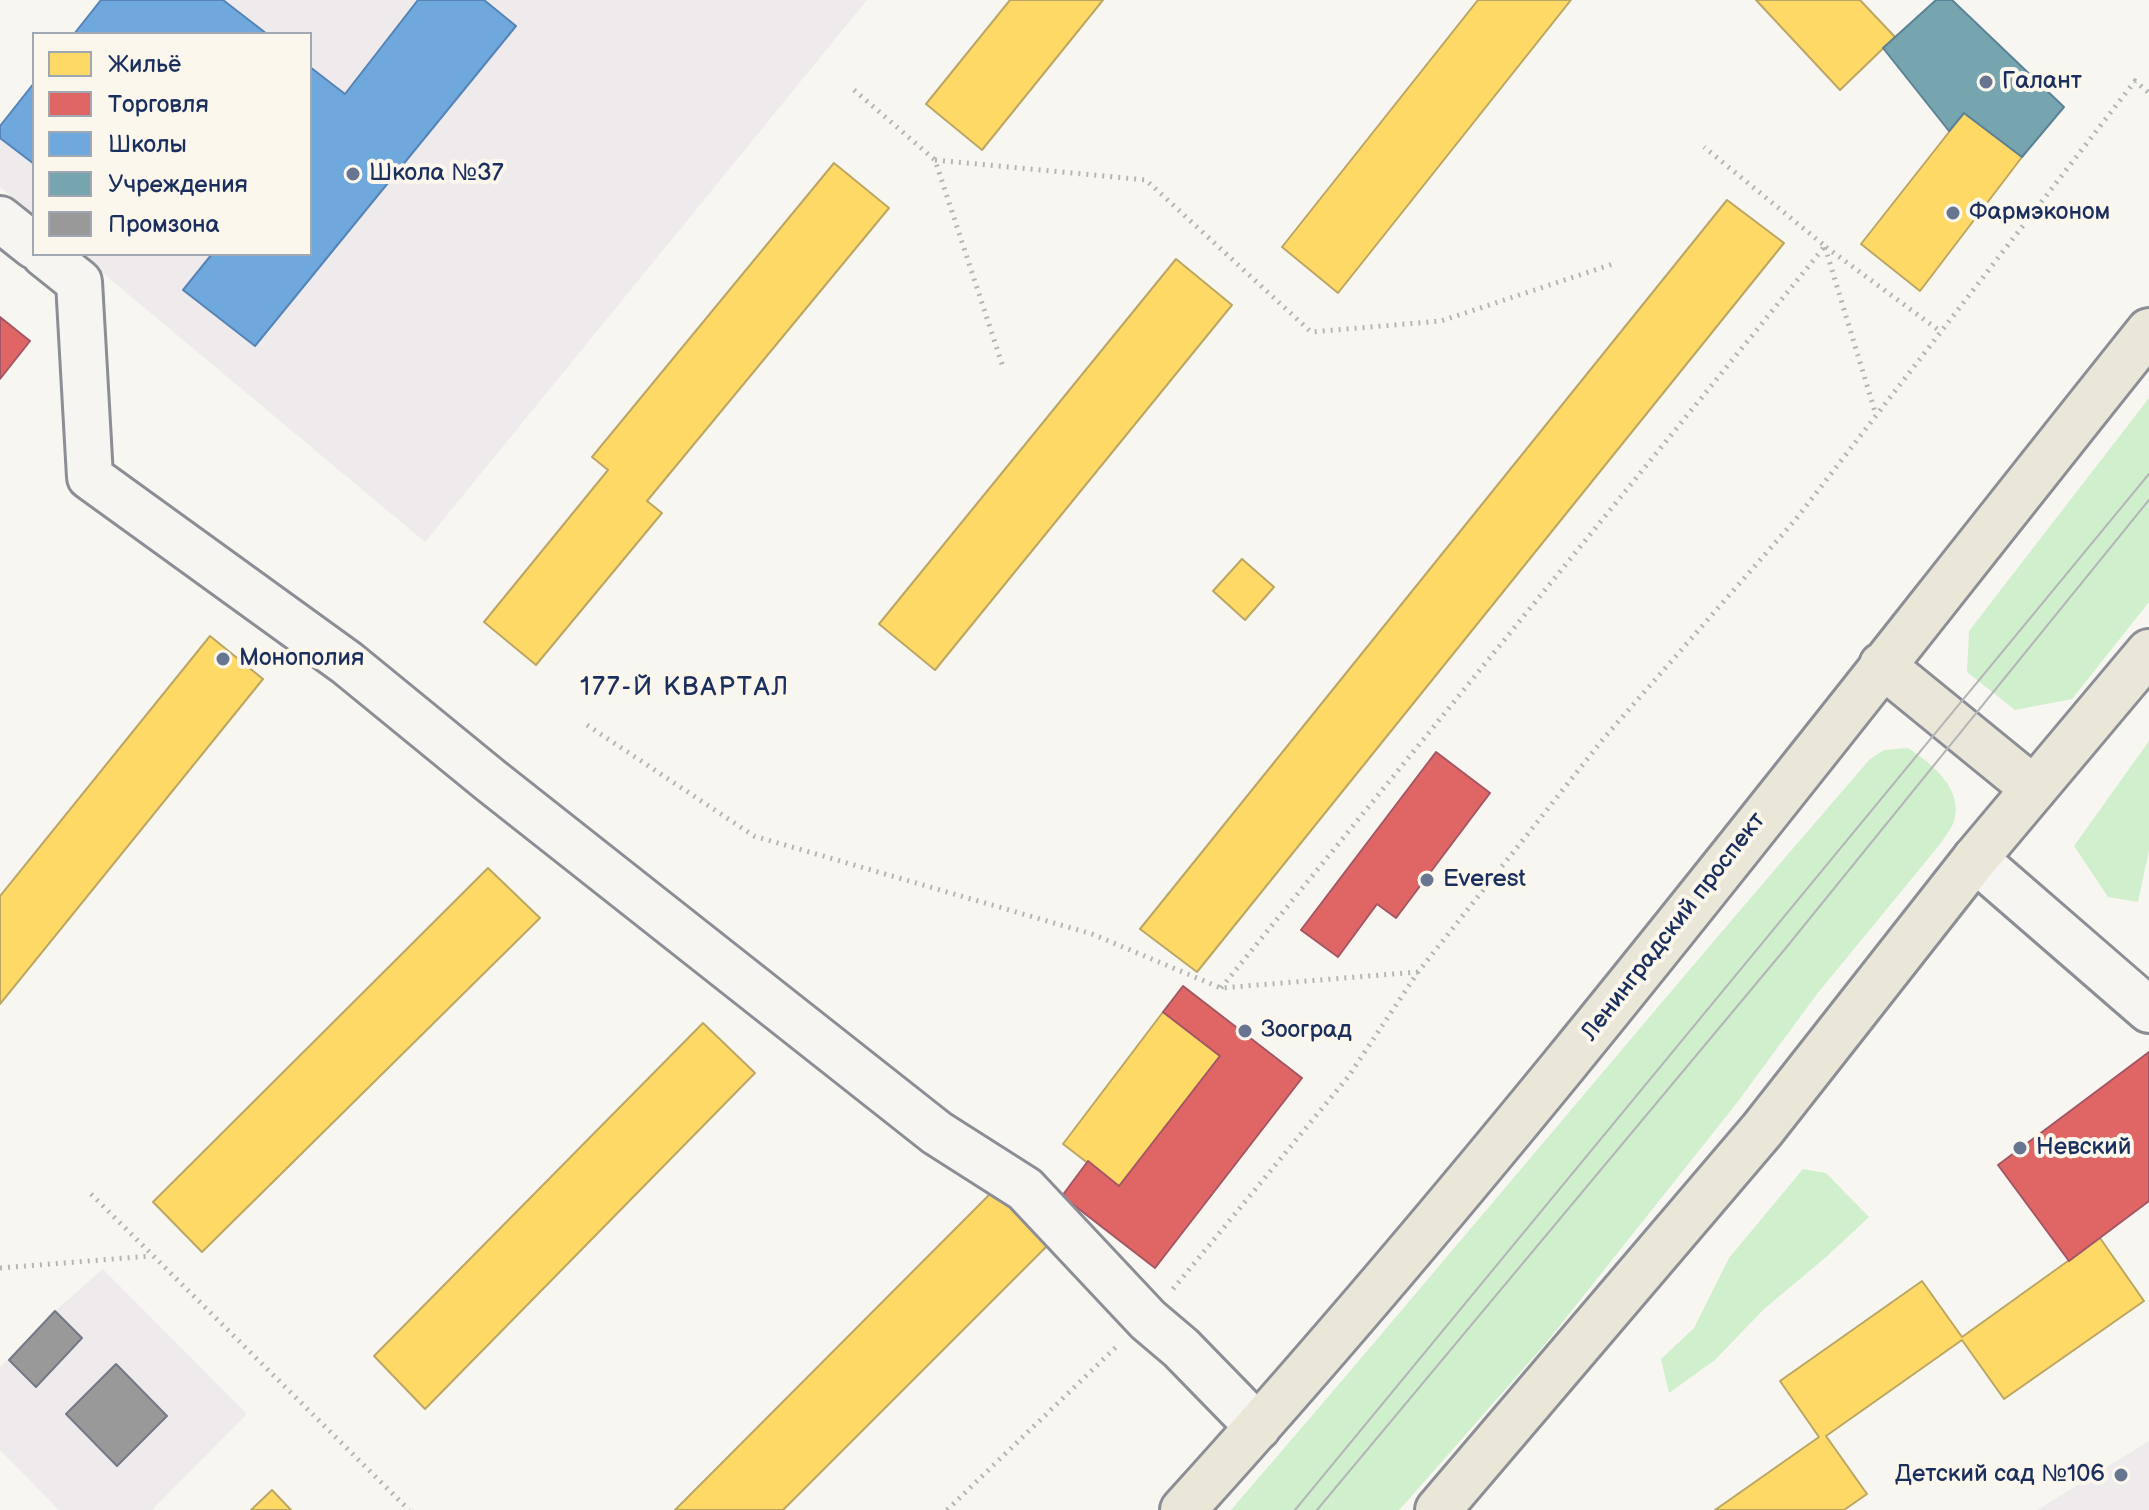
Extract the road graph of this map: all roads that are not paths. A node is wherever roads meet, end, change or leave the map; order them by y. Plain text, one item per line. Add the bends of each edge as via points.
1 (0, 219) edge
2 (32, 244) edge
3 (46, 256) edge
4 (2149, 331) edge
5 (2149, 652) edge
6 (1882, 665) junction
7 (2034, 789) junction
8 (1975, 859) junction
9 (2149, 1010) edge
10 (1258, 1427) junction
11 (1183, 1510) edge
12 (1438, 1510) edge

1 - 2 street
3 - 10 street via 79,282 90,477 347,663 937,1133 1025,1189
4 - 6 main road, Ленинградский проспект
5 - 7 main road
6 - 7 main road
6 - 10 main road, Ленинградский проспект via 1525,1115
7 - 8 main road
8 - 9 street
8 - 12 main road via 1762,1130
10 - 11 main road, Ленинградский проспект

